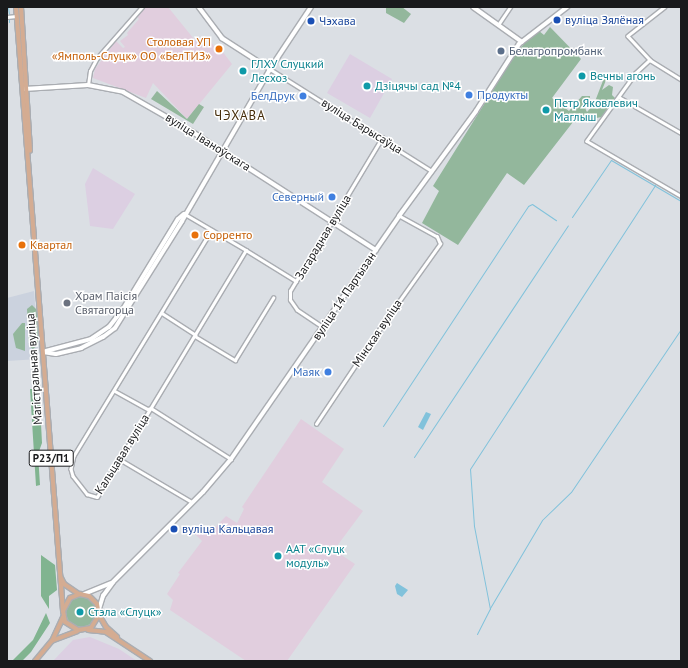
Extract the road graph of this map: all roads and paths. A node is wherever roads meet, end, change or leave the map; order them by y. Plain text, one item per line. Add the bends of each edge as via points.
1 (16, 7) edge
2 (21, 7) edge
3 (142, 7) edge
4 (199, 7) edge
5 (311, 7) edge
6 (473, 7) edge
7 (510, 7) edge
8 (568, 7) edge
9 (665, 7) edge
10 (7, 16) edge
11 (17, 16) junction
12 (498, 25) junction
13 (522, 42) junction
14 (650, 60) junction
15 (270, 69) junction
16 (681, 79) edge
17 (88, 85) junction
18 (25, 89) junction
19 (619, 97) junction
20 (681, 132) edge
21 (382, 138) junction
22 (222, 150) junction
23 (432, 171) junction
24 (681, 196) edge
25 (184, 214) junction
26 (399, 216) junction
27 (332, 221) junction
28 (212, 230) junction
29 (246, 250) junction
30 (376, 250) junction
31 (296, 281) junction
32 (272, 298) dead end
33 (162, 313) junction
34 (323, 327) junction
35 (195, 335) junction
36 (43, 352) junction
37 (115, 391) junction
38 (151, 408) junction
39 (316, 424) dead end
40 (232, 459) junction
41 (121, 460) junction
42 (192, 502) junction
43 (59, 573) junction
44 (113, 582) junction
45 (82, 594) junction
46 (99, 609) junction
47 (63, 611) junction
48 (99, 615) junction
49 (63, 617) junction
50 (78, 630) junction
51 (86, 630) junction
52 (117, 637) junction
53 (52, 641) junction
54 (35, 661) edge
55 (150, 661) edge

1 - 11 main road, Магістральная вуліца / Р23/П1
2 - 18 main road, Магістральная вуліца / Р23/П1
3 - 17 street via 97,58 90,71
4 - 15 street, вуліца Барысаўца via 222,38
5 - 15 main road
6 - 12 main road
7 - 12 street
8 - 13 main road, вуліца 14 Партызан
9 - 14 street via 628,36
10 - 11 street
11 - 18 main road, Магістральная вуліца / Р23/П1
12 - 13 main road
13 - 23 main road, вуліца 14 Партызан
14 - 16 street
14 - 19 street
15 - 21 street, вуліца Барысаўца
15 - 22 main road
17 - 18 main road, вуліца Іваноўскага
17 - 22 main road, вуліца Іваноўскага via 123,92
18 - 36 main road, Магістральная вуліца / Р23/П1
19 - 20 street
19 - 24 street via 587,141
21 - 23 street, вуліца Барысаўца
21 - 27 street, Загарадная вуліца
22 - 25 main road
22 - 27 main road, вуліца Іваноўскага
23 - 26 main road, вуліца 14 Партызан
25 - 28 street
25 - 36 main road via 178,219 123,309 109,327 91,340
26 - 30 main road, вуліца 14 Партызан
26 - 39 street, Мінская вуліца via 437,237 440,244
27 - 30 main road, вуліца Іваноўскага
27 - 31 street, Загарадная вуліца
28 - 29 street
28 - 33 street, Кальцавая вуліца
29 - 31 street
29 - 35 street, Кальцавая вуліца
30 - 34 main road, вуліца 14 Партызан
31 - 34 street, Загарадная вуліца via 290,291 292,305
32 - 35 street via 235,360
33 - 35 street
33 - 37 street, Кальцавая вуліца
34 - 40 main road, вуліца 14 Партызан
35 - 38 street, Кальцавая вуліца
36 - 43 main road, Магістральная вуліца / Р23/П1
37 - 38 street via 148,409
37 - 41 street, Кальцавая вуліца via 74,456 71,469 81,489 95,498
38 - 40 street
38 - 41 street, Кальцавая вуліца
40 - 42 main road, вуліца 14 Партызан
41 - 42 street
42 - 44 main road, вуліца 14 Партызан
43 - 45 main road via 64,584
43 - 47 main road, Р23/П1
44 - 45 main road, вуліца 14 Партызан
44 - 46 main road, вуліца 14 Партызан via 103,596
45 - 46 main road via 93,599
45 - 47 main road via 70,598
46 - 48 main road
47 - 49 main road, Р23/П1
48 - 51 main road via 95,624
48 - 52 main road, Р23/П1
49 - 50 main road via 68,626
49 - 53 main road, Р23/П1
50 - 51 main road, Р23/П1
50 - 53 main road, Р23/П1
51 - 52 main road, Р23/П1 via 98,630
52 - 55 main road, Р23/П1
53 - 54 main road, Р23/П1

